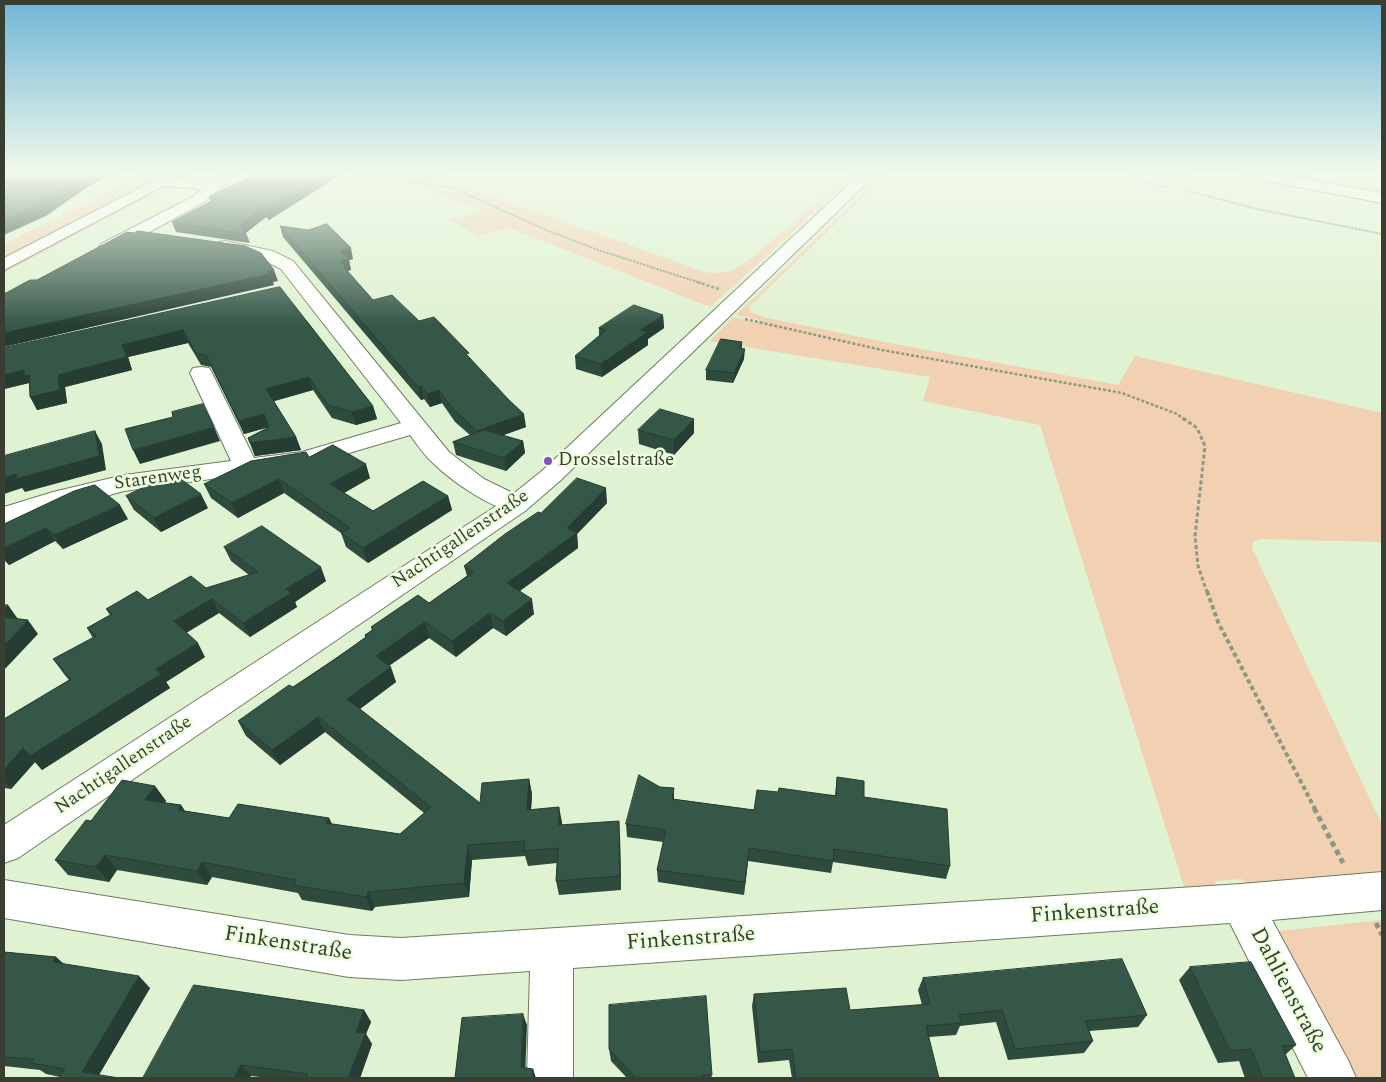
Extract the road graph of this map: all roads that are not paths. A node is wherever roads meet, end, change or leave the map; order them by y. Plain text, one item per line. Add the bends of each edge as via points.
1 (82, 224) edge
2 (150, 224) edge
3 (815, 224) edge
4 (132, 234) junction
5 (161, 238) edge
6 (209, 244) edge
7 (92, 256) edge
8 (4, 265) edge
9 (201, 373) dead end
10 (415, 426) junction
11 (246, 467) junction
12 (516, 505) junction
13 (7, 518) edge
14 (4, 846) edge
15 (1371, 892) edge
16 (4, 899) edge
17 (1241, 903) junction
18 (552, 950) junction
19 (550, 1078) edge
20 (1333, 1078) edge

1 - 8 street
2 - 4 street
3 - 12 street, Nachtigallenstraße via 552,475
4 - 5 street
4 - 7 street
6 - 10 street via 255,251 287,265 295,288
9 - 11 street
10 - 11 street, Starenweg via 318,456
10 - 12 street via 450,466 488,492
11 - 13 street, Starenweg via 107,487
12 - 14 street, Nachtigallenstraße
15 - 17 street, Finkenstraße
16 - 18 street, Finkenstraße via 376,958
17 - 18 street, Finkenstraße
17 - 20 street, Dahlienstraße
18 - 19 street

